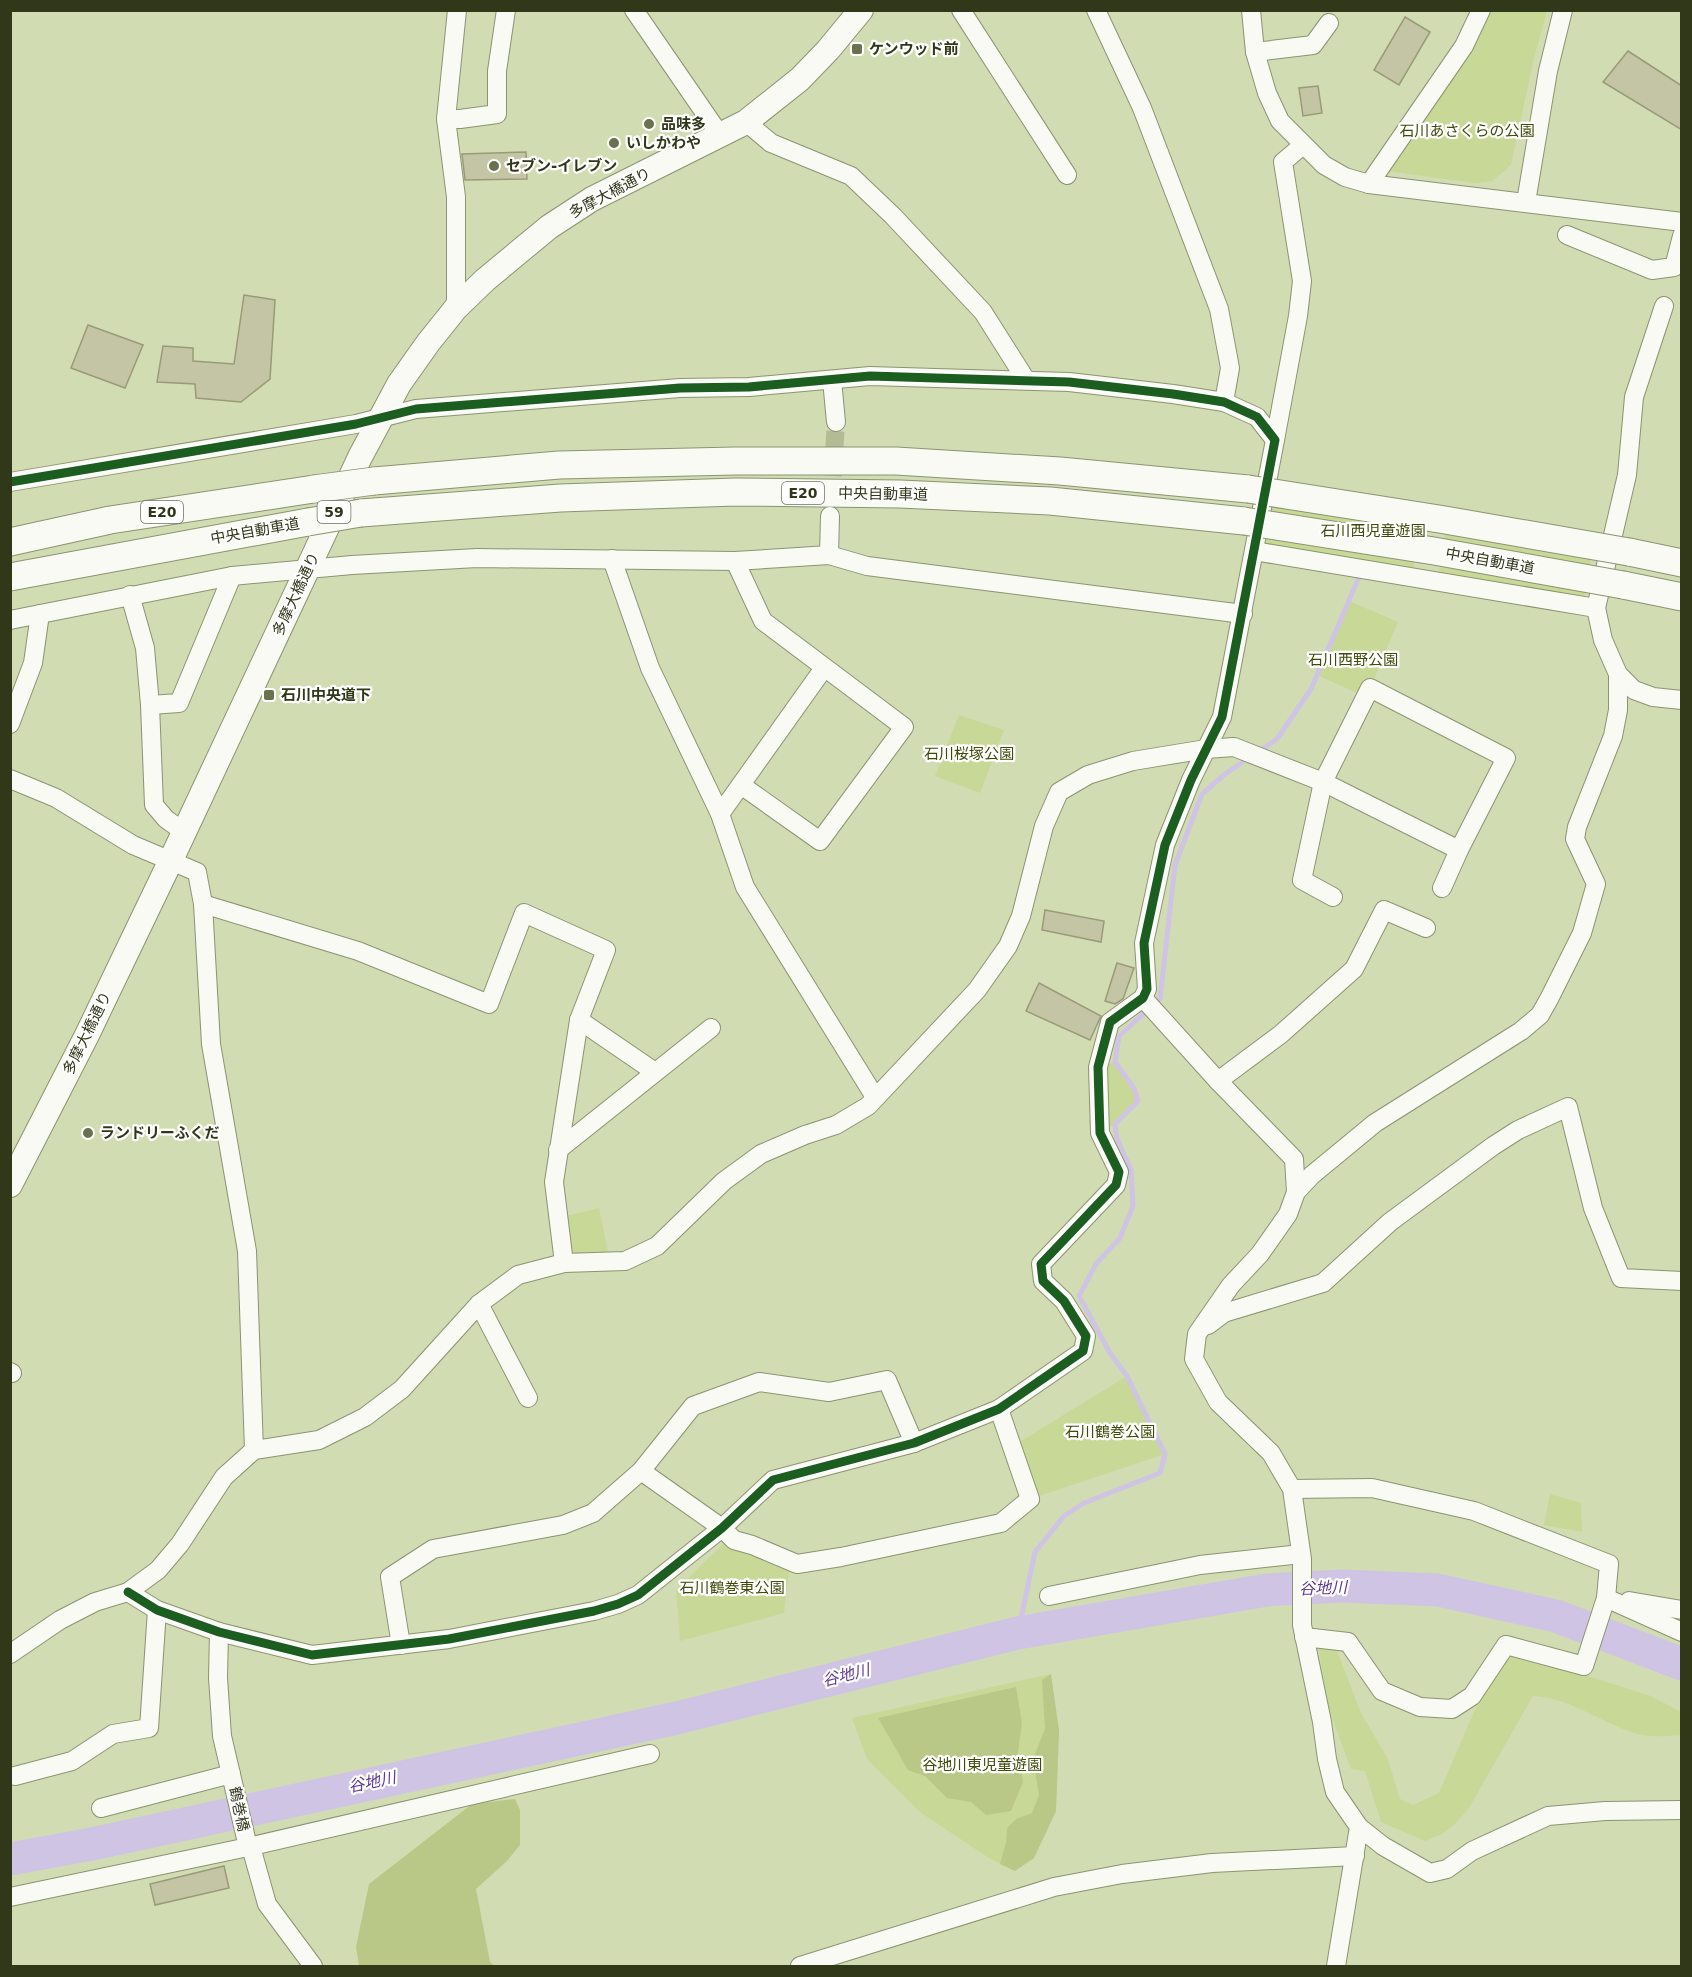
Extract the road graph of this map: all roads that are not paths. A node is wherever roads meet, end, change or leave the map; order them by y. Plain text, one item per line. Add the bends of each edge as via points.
1 (457, 10) edge
2 (506, 10) edge
3 (634, 10) edge
4 (861, 10) edge
5 (961, 10) edge
6 (1096, 10) edge
7 (1251, 10) edge
8 (1481, 10) edge
9 (1563, 10) edge
10 (1329, 23) dead end
11 (1255, 52) junction
12 (446, 119) junction
13 (746, 122) junction
14 (720, 135) junction
15 (1303, 145) junction
16 (1067, 175) dead end
17 (1369, 184) junction
18 (1526, 202) junction
19 (1682, 222) edge
20 (1567, 236) dead end
21 (1682, 236) edge
22 (1664, 306) dead end
23 (456, 308) junction
24 (832, 380) junction
25 (1026, 380) junction
26 (1224, 402) junction
27 (378, 419) junction
28 (836, 422) tunnel mouth
29 (1275, 440) junction
30 (10, 483) edge
31 (830, 516) tunnel mouth
32 (10, 542) edge
33 (1254, 551) junction
34 (829, 555) junction
35 (612, 559) junction
36 (735, 561) junction
37 (1682, 563) edge
38 (308, 568) junction
39 (232, 576) junction
40 (10, 577) edge
41 (130, 595) junction
42 (1682, 597) edge
43 (1596, 608) junction
44 (40, 614) junction
45 (1243, 614) junction
46 (10, 620) edge
47 (824, 668) junction
48 (1618, 674) junction
49 (1682, 700) edge
50 (150, 705) junction
51 (10, 724) edge
52 (1206, 749) junction
53 (10, 779) edge
54 (1323, 782) junction
55 (741, 785) junction
56 (720, 814) junction
57 (184, 832) junction
58 (1459, 850) junction
59 (171, 860) junction
60 (1442, 888) dead end
61 (1333, 897) dead end
62 (203, 904) junction
63 (1426, 928) dead end
64 (1145, 1000) junction
65 (579, 1020) junction
66 (711, 1028) dead end
67 (655, 1072) junction
68 (1218, 1081) junction
69 (875, 1097) junction
70 (558, 1150) junction
71 (10, 1185) edge
72 (1296, 1192) junction
73 (564, 1263) junction
74 (1682, 1281) edge
75 (479, 1304) junction
76 (1197, 1334) junction
77 (528, 1398) dead end
78 (999, 1409) junction
79 (914, 1443) junction
80 (254, 1450) junction
81 (641, 1471) junction
82 (1292, 1489) junction
83 (722, 1528) junction
84 (1301, 1556) junction
85 (128, 1592) junction
86 (1049, 1596) dead end
87 (1605, 1602) junction
88 (158, 1610) junction
89 (1682, 1610) edge
90 (219, 1632) junction
91 (1682, 1632) edge
92 (1304, 1637) junction
93 (401, 1645) junction
94 (10, 1654) edge
95 (650, 1754) dead end
96 (15, 1776) dead end
97 (232, 1776) junction
98 (101, 1808) dead end
99 (1682, 1810) edge
100 (1359, 1827) junction
101 (248, 1845) junction
102 (1355, 1856) junction
103 (10, 1897) edge
104 (313, 1966) edge
105 (800, 1966) edge
106 (1336, 1966) edge

1 - 12 street
2 - 12 street via 497,71 497,114
3 - 14 street
4 - 13 main road, 多摩大橋通り / 59 via 800,79
5 - 16 street
6 - 26 street via 1142,108 1218,309 1230,368
7 - 11 street
8 - 17 street via 1464,46
9 - 18 street via 1548,71
10 - 11 street via 1313,45
11 - 15 street via 1280,121
12 - 23 street via 456,197
13 - 14 main road, 多摩大橋通り / 59
13 - 25 street via 771,143 851,176 984,312
14 - 23 main road, 多摩大橋通り / 59 via 592,199 549,227
15 - 17 street via 1324,165
15 - 29 street via 1283,162 1302,281
17 - 18 street
18 - 19 street
20 - 21 street via 1652,270 1674,267
22 - 43 street via 1634,397 1627,475
23 - 27 main road, 多摩大橋通り / 59
24 - 25 street via 870,376
24 - 27 street via 416,409
24 - 28 street
25 - 26 street
26 - 29 street via 1257,417
27 - 30 street
27 - 38 main road, 多摩大橋通り / 59
29 - 33 street
31 - 34 street
32 - 37 highway, E20, bridge via 110,520 374,481 560,465 885,461 1060,471 1248,489
33 - 43 street
33 - 45 street
34 - 36 street
34 - 45 street via 867,566
35 - 36 street
35 - 38 street via 477,558
35 - 56 street via 650,668
36 - 47 street via 763,621
38 - 39 street
38 - 57 main road, 多摩大橋通り / 59
39 - 41 street
39 - 50 street via 179,703
40 - 42 highway, 中央自動車道 / E20, bridge via 361,513 560,498 735,492 1050,501 1244,521
41 - 44 street
41 - 50 street via 145,648
43 - 48 street via 1603,640
44 - 46 street
44 - 51 street via 33,663
45 - 52 street via 1222,717
47 - 55 street
47 - 55 street via 904,727 819,841
48 - 49 street via 1634,690
48 - 72 street via 1613,736 1575,839 1596,884 1582,933 1539,1015 1521,1031 1375,1123
50 - 57 street via 154,805
52 - 54 street via 1245,750
52 - 64 street via 1165,844 1144,943
52 - 69 street via 1133,761 1088,775 1059,792 1044,826 1021,915 1008,946 977,990
53 - 59 street via 56,798 133,845
54 - 58 street
54 - 58 street via 1371,688 1506,758
54 - 61 street via 1302,880
55 - 56 street
56 - 69 street via 746,887
57 - 59 main road, 多摩大橋通り / 59
58 - 60 street
59 - 62 street via 197,872
59 - 71 main road, 多摩大橋通り / 59
62 - 65 street via 358,951 489,1004 524,913 606,950
62 - 80 street via 211,1044 247,1251
63 - 68 street via 1384,910 1354,969 1281,1034
64 - 68 street
64 - 78 street via 1110,1022 1098,1067 1100,1134 1119,1172 1116,1185 1041,1264 1043,1281 1064,1301 1086,1336 1083,1351
65 - 67 street
65 - 70 street
66 - 67 street
67 - 70 street
68 - 72 street via 1294,1159
69 - 73 street via 868,1106 836,1125 761,1154 724,1181 657,1246 626,1261
70 - 73 street via 554,1182
72 - 76 street via 1288,1214
73 - 75 street via 518,1275
74 - 76 street via 1621,1278 1593,1208 1568,1107 1493,1146 1390,1222 1323,1283 1224,1313
75 - 77 street
75 - 80 street via 402,1389 365,1417 319,1440
76 - 82 street via 1194,1359 1218,1402 1271,1453
78 - 79 street
78 - 83 street via 1030,1499 1001,1523 797,1564 734,1540
79 - 81 street via 887,1380 829,1392 759,1382 693,1406
79 - 83 street via 773,1480
80 - 85 street via 224,1477 158,1570
81 - 83 street
81 - 93 street via 593,1513 563,1524 433,1549 390,1577
82 - 84 street
82 - 87 street via 1372,1488 1474,1511 1609,1564
83 - 93 street via 638,1595 618,1604 449,1639
84 - 86 street via 1200,1565
84 - 92 street
85 - 88 street
85 - 94 street via 95,1602 60,1620
87 - 89 street
87 - 91 street
87 - 92 street via 1584,1666 1506,1645 1472,1696 1452,1709 1420,1707 1383,1691 1348,1642
88 - 90 street
88 - 96 street via 149,1728 113,1734 72,1761
90 - 93 street via 312,1655
90 - 97 street, 鶴巻橋 via 222,1736
92 - 100 street via 1335,1792
95 - 101 street
97 - 98 street
97 - 101 street, 鶴巻橋
99 - 100 street via 1548,1816 1472,1851 1447,1869 1430,1873
100 - 102 street
101 - 103 street
101 - 104 street, 鶴巻橋 via 267,1904
102 - 105 street via 1212,1863 1054,1887
102 - 106 street

